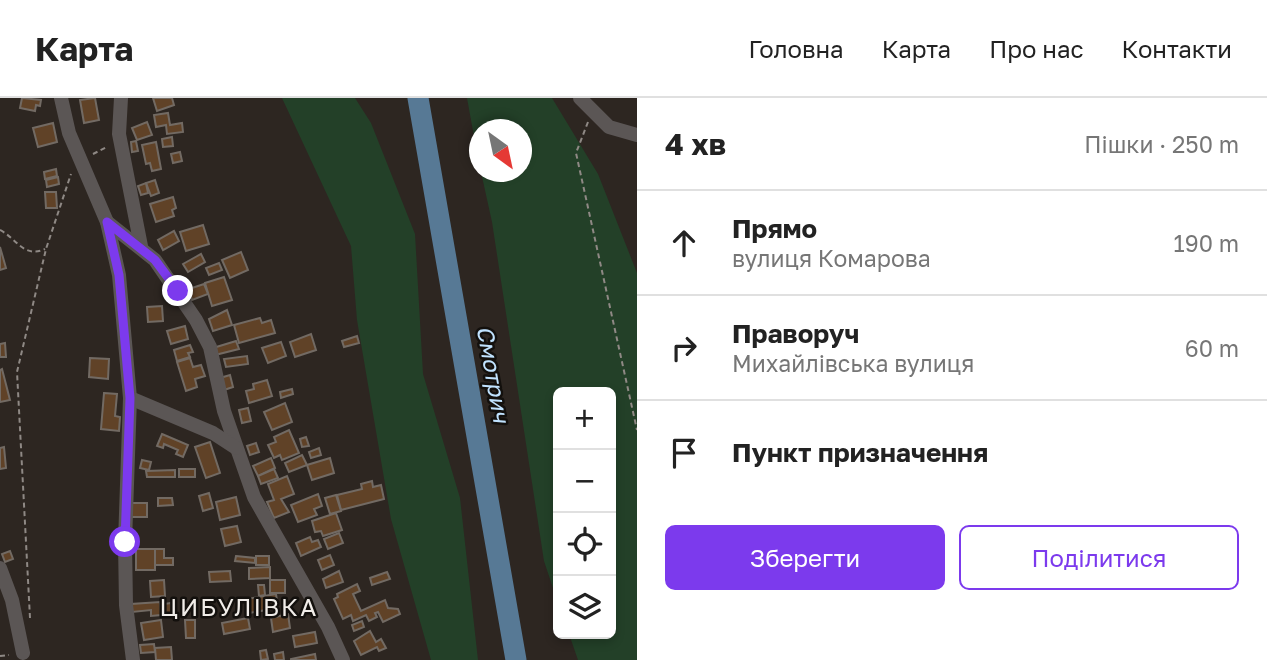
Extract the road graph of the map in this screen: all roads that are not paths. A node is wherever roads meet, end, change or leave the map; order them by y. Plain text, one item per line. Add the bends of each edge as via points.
1 (61, 98) edge
2 (121, 98) edge
3 (580, 98) edge
4 (637, 135) edge
5 (107, 222) junction
6 (141, 246) junction
7 (130, 398) junction
8 (237, 449) junction
9 (0, 568) edge
10 (23, 653) dead end
11 (133, 660) edge
12 (343, 660) edge

1 - 5 street via 78,157
2 - 6 street via 119,134
3 - 4 street via 609,127
5 - 6 street
5 - 7 street via 119,275
6 - 8 street via 178,291 210,347
7 - 8 street via 213,433
7 - 11 street via 125,542
8 - 12 street via 254,498
9 - 10 street

